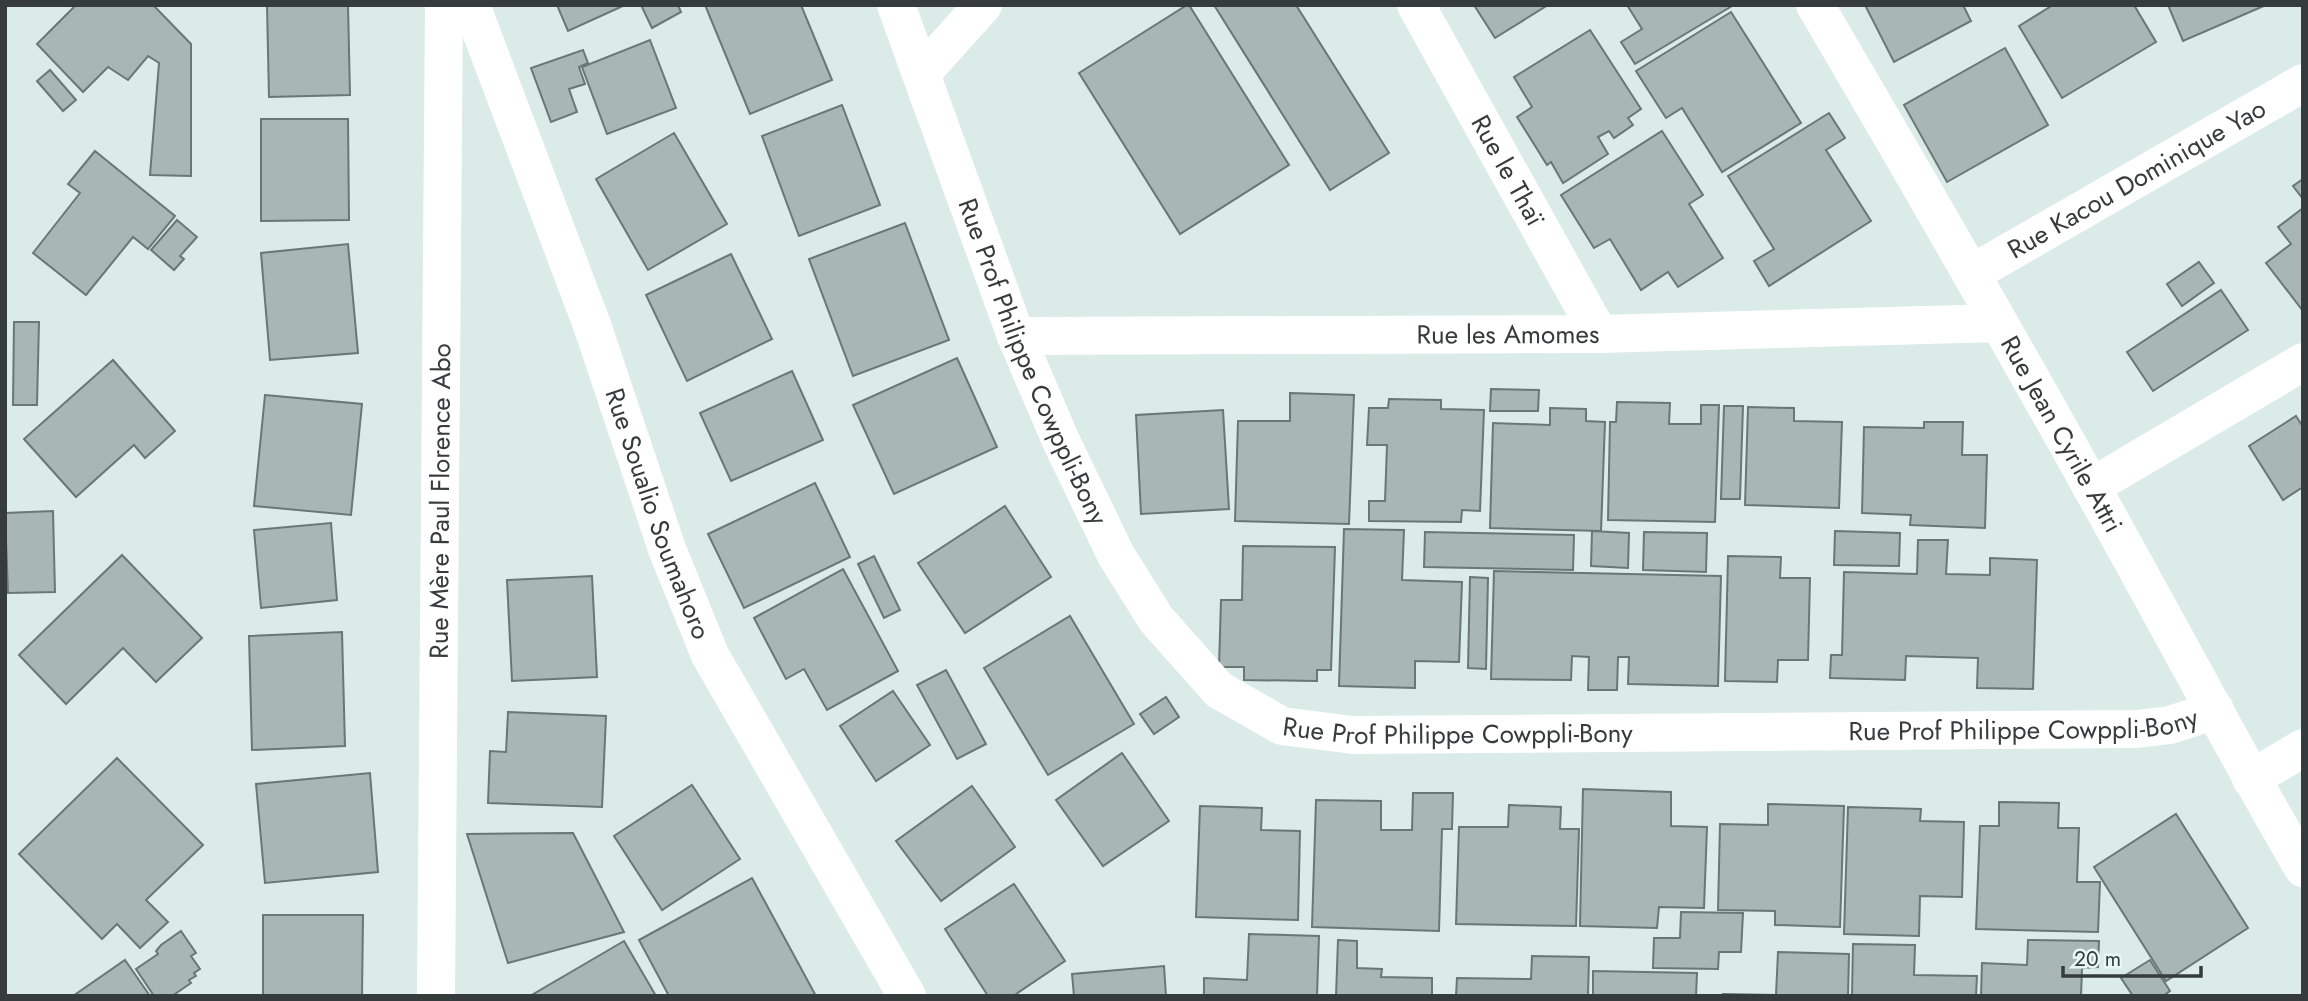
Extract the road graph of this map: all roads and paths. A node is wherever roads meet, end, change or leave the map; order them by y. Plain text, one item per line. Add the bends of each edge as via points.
1 (444, 5) edge
2 (471, 5) edge
3 (896, 5) edge
4 (984, 5) edge
5 (1416, 5) edge
6 (1815, 5) edge
7 (921, 74) junction
8 (2303, 83) edge
9 (1971, 275) junction
10 (1998, 323) junction
11 (1599, 334) junction
12 (1016, 336) junction
13 (2303, 362) edge
14 (2091, 486) junction
15 (2215, 710) junction
16 (2303, 748) edge
17 (2250, 779) junction
18 (2303, 868) edge
19 (436, 996) edge
20 (907, 996) edge

1 - 19 street, Rue Mère Paul Florence Abo
2 - 20 street, Rue Soualio Soumahoro via 592,325 667,549 710,655
3 - 7 street, Rue Prof Philippe Cowppli-Bony
4 - 7 street
5 - 11 street, Rue le Thaï
6 - 9 street, Rue Jean Cyrile Attri
7 - 12 street, Rue Prof Philippe Cowppli-Bony
8 - 9 street, Rue Kacou Dominique Yao
9 - 10 street, Rue Jean Cyrile Attri
10 - 11 street, Rue les Amomes
10 - 14 street, Rue Jean Cyrile Attri
11 - 12 street, Rue les Amomes
12 - 15 street, Rue Prof Philippe Cowppli-Bony via 1116,555 1156,619 1219,690 1282,726 1353,736 2137,729 2170,725
13 - 14 street
14 - 15 street, Rue Jean Cyrile Attri
15 - 17 street, Rue Jean Cyrile Attri
16 - 17 street
17 - 18 street, Rue Jean Cyrile Attri

